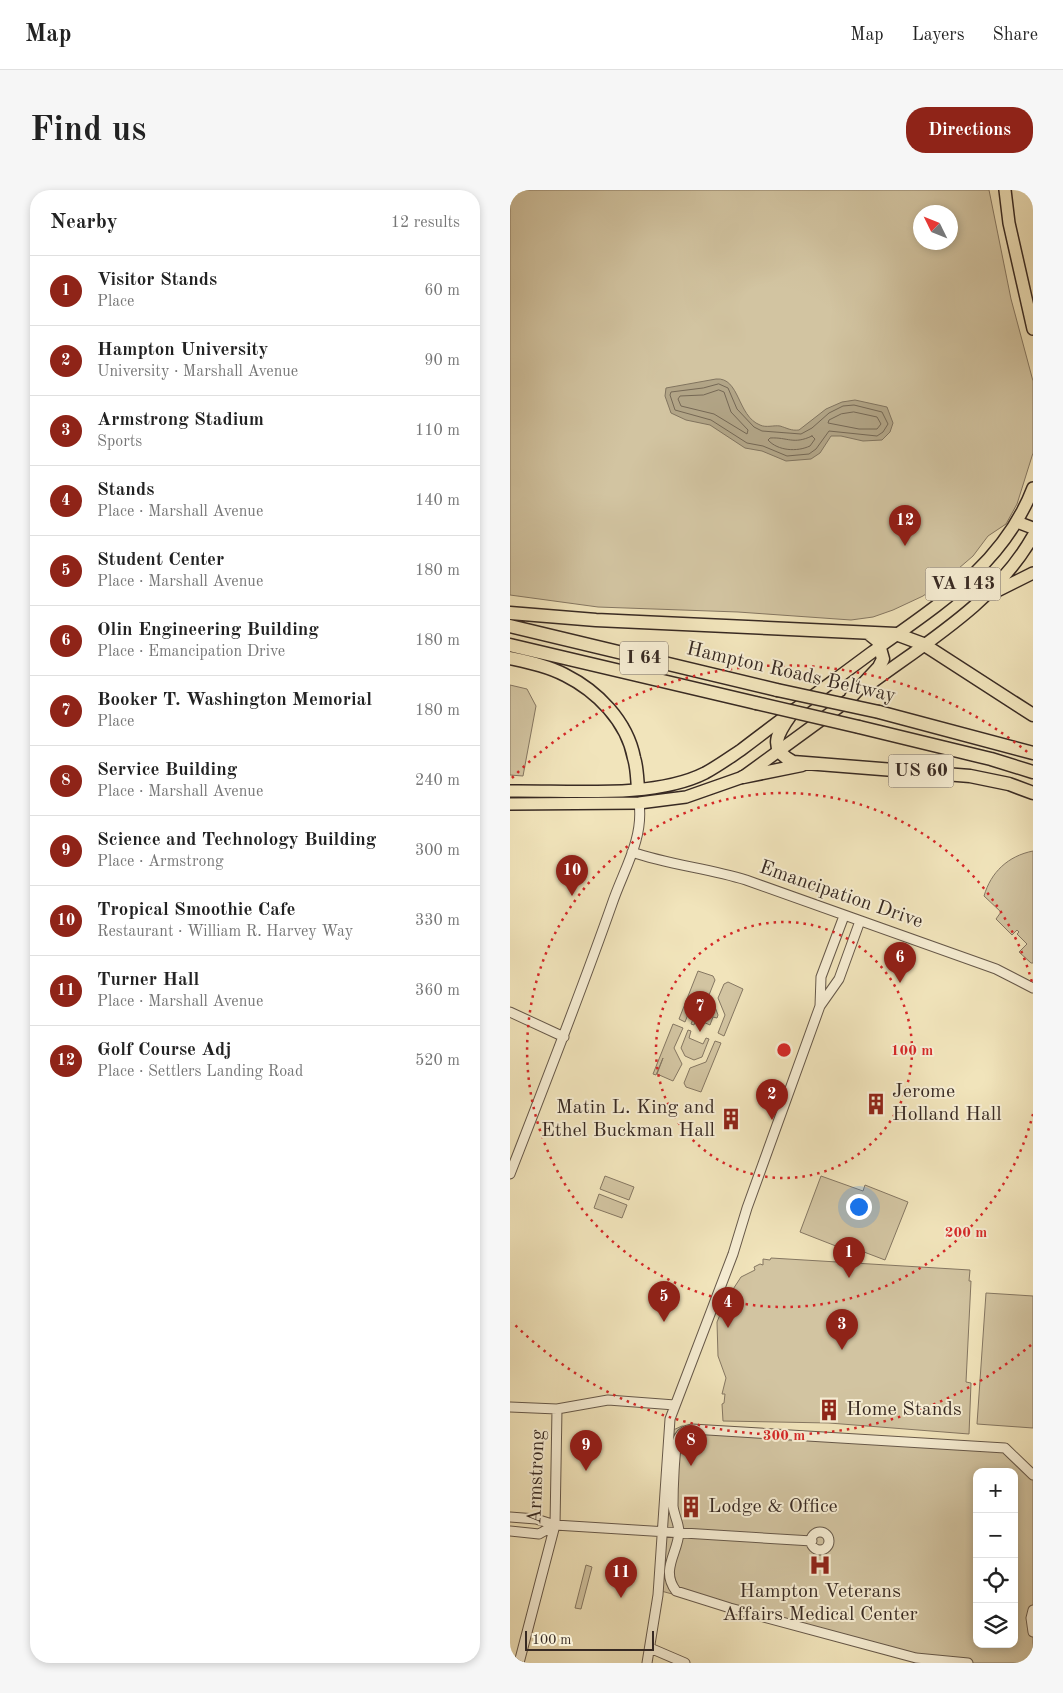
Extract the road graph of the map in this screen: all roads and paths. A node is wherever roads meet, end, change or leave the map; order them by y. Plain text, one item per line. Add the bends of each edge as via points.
1 (1005, 190) edge
2 (1033, 329) edge
3 (1033, 488) edge
4 (1017, 522) junction
5 (1033, 528) edge
6 (1033, 536) edge
7 (1033, 573) edge
8 (984, 597) junction
9 (510, 613) edge
10 (510, 626) edge
11 (868, 633) junction
12 (896, 634) junction
13 (923, 644) junction
14 (510, 645) edge
15 (881, 646) junction
16 (510, 658) edge
17 (851, 697) junction
18 (794, 710) junction
19 (1033, 715) edge
20 (780, 751) junction
21 (1033, 753) edge
22 (806, 764) junction
23 (1033, 772) edge
24 (743, 777) junction
25 (638, 788) junction
26 (510, 792) edge
27 (1033, 793) edge
28 (640, 803) junction
29 (510, 804) edge
30 (632, 852) junction
31 (844, 916) junction
32 (860, 921) junction
33 (1033, 988) edge
34 (820, 1006) junction
35 (510, 1012) edge
36 (564, 1037) junction
37 (510, 1174) edge
38 (675, 1405) junction
39 (510, 1407) edge
40 (557, 1409) junction
41 (1033, 1475) edge
42 (510, 1517) edge
43 (555, 1525) junction
44 (510, 1531) edge
45 (661, 1531) junction
46 (679, 1533) junction
47 (812, 1541) dead end
48 (1033, 1610) edge
49 (1033, 1632) edge
50 (650, 1648) junction
51 (518, 1663) edge
52 (647, 1663) edge
53 (685, 1663) edge
54 (968, 1663) edge

1 - 2 main road
3 - 4 main road
4 - 5 main road
4 - 12 main road, VA 143 via 980,570
6 - 8 main road
7 - 8 main road, VA 143
8 - 13 main road, VA 143
9 - 11 highway
10 - 21 highway, Hampton Roads Beltway / I 64, bridge via 879,712
11 - 12 highway
11 - 15 highway
12 - 13 highway
12 - 15 main road
13 - 17 main road, VA 143
13 - 19 highway
14 - 23 highway, Hampton Roads Beltway / I 64, bridge via 982,756
15 - 17 highway via 882,663
15 - 18 main road
16 - 25 highway via 565,675 608,708 629,741
17 - 20 main road, VA 143
18 - 20 highway via 777,736
18 - 25 main road via 704,774
20 - 22 highway via 793,762
20 - 24 main road, VA 143
22 - 24 highway, US 60
22 - 27 highway, US 60 via 970,776
24 - 28 main road, US 60 via 686,797
25 - 26 main road
25 - 28 main road
28 - 29 main road, US 60
28 - 30 street via 640,825
30 - 31 street, Emancipation Drive via 654,860 719,872
30 - 36 street
31 - 32 street, Emancipation Drive
31 - 34 street via 821,977
32 - 33 street, Emancipation Drive via 996,969
32 - 34 street via 839,980
34 - 38 street via 733,1254
35 - 36 street
36 - 37 street
38 - 40 street via 608,1400
38 - 45 street via 670,1419
39 - 40 street
40 - 43 street, Armstrong
41 - 46 street via 1005,1448 686,1430 676,1442 673,1506
42 - 43 street via 536,1519
43 - 44 street via 539,1534
43 - 45 street
43 - 51 street, Armstrong
45 - 46 street
45 - 50 street via 658,1595
46 - 47 street
46 - 54 street via 671,1558 670,1578 671,1585 680,1594 916,1658
48 - 49 street
50 - 52 street
50 - 53 street

